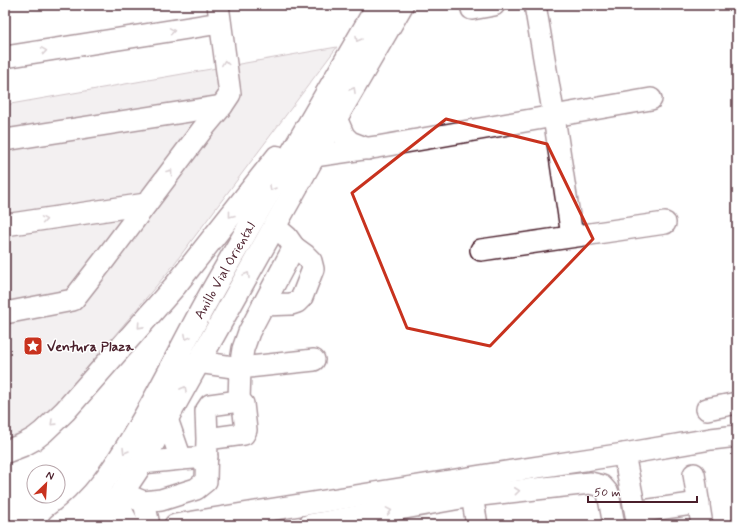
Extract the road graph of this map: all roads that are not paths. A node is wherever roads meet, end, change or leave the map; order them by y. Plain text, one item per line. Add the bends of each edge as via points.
1 (378, 5) edge
2 (402, 5) edge
3 (494, 5) edge
4 (535, 5) edge
5 (472, 9) dead end
6 (219, 14) edge
7 (5, 57) edge
8 (651, 99) dead end
9 (222, 106) junction
10 (554, 117) junction
11 (336, 118) junction
12 (311, 122) junction
13 (5, 140) edge
14 (368, 149) junction
15 (314, 156) junction
16 (146, 204) junction
17 (665, 223) dead end
18 (5, 226) edge
19 (274, 226) junction
20 (572, 236) junction
21 (294, 247) junction
22 (481, 250) dead end
23 (263, 305) junction
24 (5, 313) edge
25 (314, 360) dead end
26 (198, 362) junction
27 (240, 368) junction
28 (239, 401) junction
29 (737, 403) edge
30 (708, 408) dead end
31 (167, 418) junction
32 (737, 436) edge
33 (207, 448) junction
34 (5, 452) edge
35 (624, 454) junction
36 (181, 458) junction
37 (142, 463) junction
38 (694, 474) dead end
39 (120, 495) junction
40 (472, 496) junction
41 (144, 502) junction
42 (699, 503) junction
43 (637, 519) edge
44 (180, 524) edge
45 (59, 525) edge
46 (92, 525) edge
47 (129, 525) edge
48 (149, 525) edge
49 (309, 525) edge
50 (477, 525) edge
51 (614, 525) edge
52 (702, 525) edge

1 -> 12 highway, Anillo Vial Oriental
11 -> 2 highway, Anillo Vial Oriental
3 - 5 street
4 - 10 street
7 -> 6 street
9 -> 6 street via 230,94
8 - 10 street
9 - 13 street
16 -> 9 street
10 - 14 street
10 - 20 street
11 - 14 street via 344,136 350,142
11 - 15 highway, Anillo Vial Oriental
12 -> 34 highway via 288,141 175,286 65,411 34,439
12 -> 45 highway, Anillo Vial Oriental via 209,297 152,405 116,465 98,489
14 - 15 street
15 - 19 highway, Anillo Vial Oriental
18 -> 16 street
16 - 24 street via 73,300
17 - 20 street
19 - 21 street
26 -> 19 highway, Anillo Vial Oriental
20 - 22 street
21 - 23 street
21 - 23 street via 311,261 312,269 302,297 292,304
23 - 27 street via 249,332
25 - 27 street
26 - 27 street
31 -> 26 highway, Anillo Vial Oriental
27 - 28 street
28 - 33 street via 210,405 206,411
28 - 33 street via 243,404 246,430 244,434
29 - 30 street
31 - 36 street
31 - 37 highway, Anillo Vial Oriental
32 - 35 street
33 - 36 street
33 - 41 street via 206,481 196,489 161,500
35 - 43 street
35 - 44 street
36 - 37 street
37 - 39 highway, Anillo Vial Oriental
38 - 42 street
39 - 41 street
39 - 46 highway, Anillo Vial Oriental
39 - 47 street via 120,506
49 -> 40 street
40 - 50 street
40 -> 51 street via 590,483 602,486 608,493
41 - 48 street
42 - 43 street
42 - 52 street

